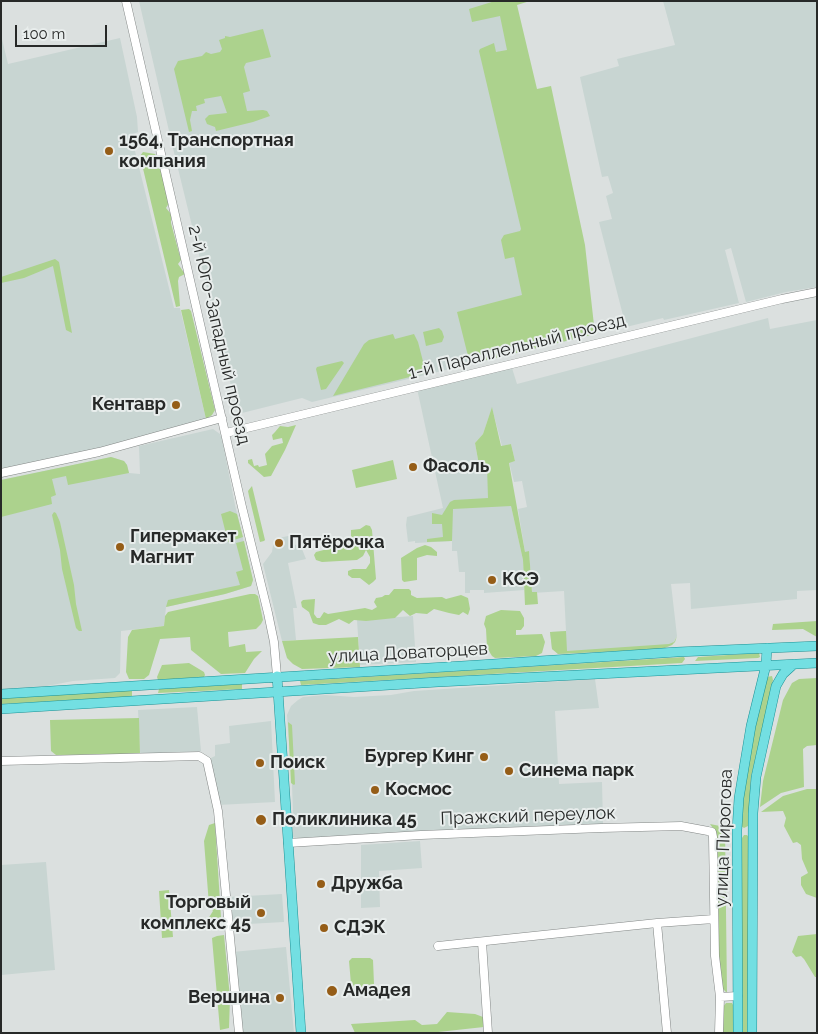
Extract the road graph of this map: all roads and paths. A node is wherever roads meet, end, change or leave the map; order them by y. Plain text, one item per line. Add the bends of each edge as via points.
1 (126, 1) edge
2 (817, 292) edge
3 (222, 418) junction
4 (226, 433) junction
5 (1, 473) edge
6 (817, 646) edge
7 (767, 648) junction
8 (817, 662) edge
9 (794, 664) junction
10 (766, 665) junction
11 (277, 676) junction
12 (278, 691) junction
13 (1, 694) edge
14 (1, 709) edge
15 (1, 761) edge
16 (737, 830) junction
17 (753, 830) junction
18 (288, 843) junction
19 (714, 919) junction
20 (657, 923) junction
21 (482, 942) junction
22 (438, 946) dead end
23 (738, 996) junction
24 (720, 997) junction
25 (239, 1033) edge
26 (301, 1033) edge
27 (488, 1033) edge
28 (667, 1033) edge
29 (719, 1033) edge
30 (738, 1033) edge
31 (752, 1033) edge

1 - 3 street, 2-й Юго-Западный проезд
2 - 4 street, 1-й Параллельный проезд
3 - 4 street, 2-й Юго-Западный проезд
3 - 5 street via 99,452
4 - 11 street, 2-й Юго-Западный проезд via 273,633
6 - 7 main road, улица Доваторцев
7 - 10 main road, улица Пирогова
7 - 11 main road, улица Доваторцев
8 - 9 main road, улица Доваторцев
9 - 10 main road, улица Доваторцев
9 - 17 main road, улица Пирогова via 776,686 756,777
10 - 12 main road, улица Доваторцев
10 - 16 main road, улица Пирогова via 743,766
11 - 12 main road
11 - 13 main road, улица Доваторцев
12 - 14 main road, улица Доваторцев
12 - 18 main road
15 - 25 street via 199,756 207,761 218,811
16 - 17 main road
16 - 23 main road, улица Пирогова
17 - 31 main road, улица Пирогова
18 - 19 street, Пражский переулок via 682,826 712,832
18 - 26 main road
19 - 20 street
19 - 24 street
20 - 21 street
20 - 28 street
21 - 22 street
21 - 27 street
23 - 24 street
23 - 30 main road, улица Пирогова
24 - 29 street

